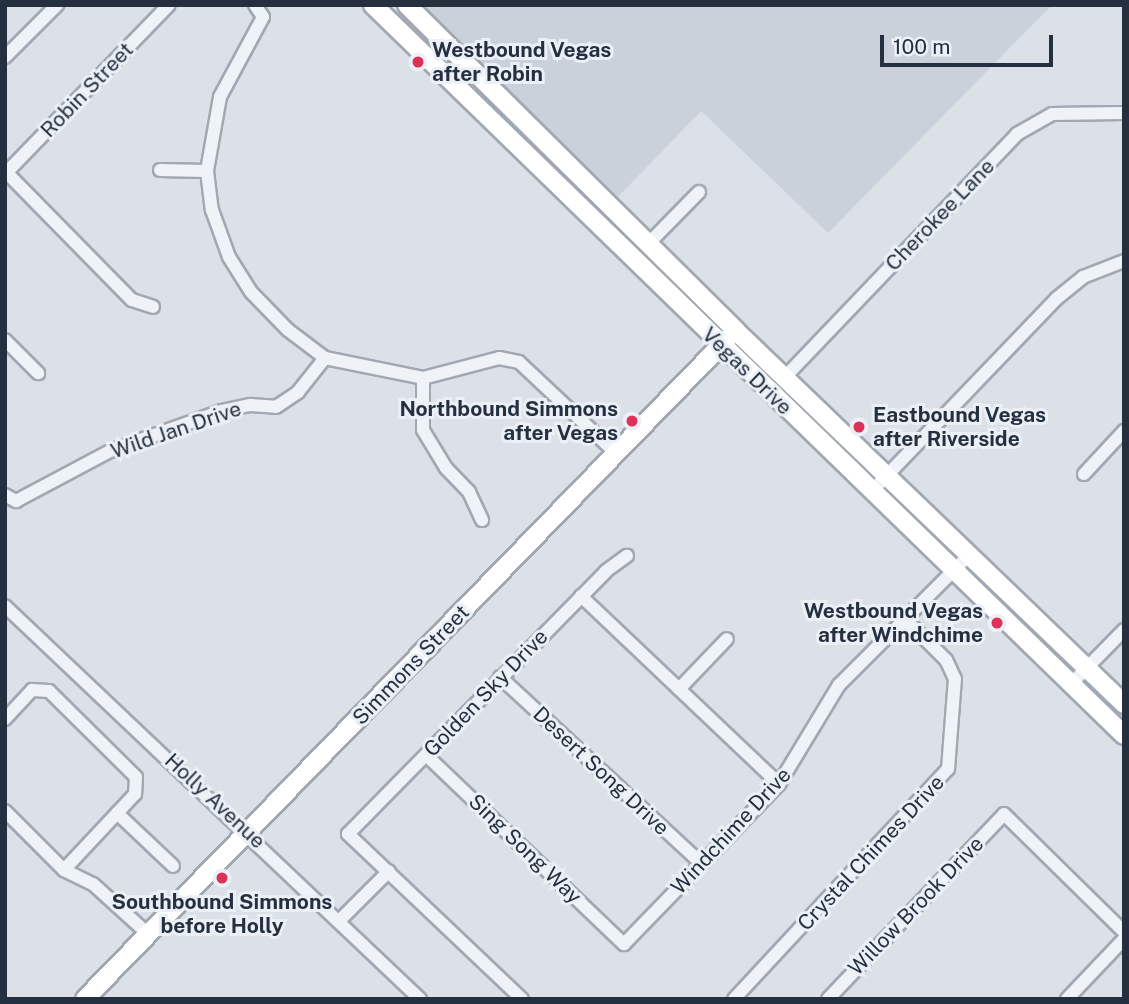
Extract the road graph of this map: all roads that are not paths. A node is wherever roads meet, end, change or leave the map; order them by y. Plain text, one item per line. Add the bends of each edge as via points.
1 (57, 5) edge
2 (169, 5) edge
3 (255, 5) edge
4 (373, 5) edge
5 (407, 5) edge
6 (5, 57) edge
7 (487, 82) junction
8 (471, 100) junction
9 (1124, 113) edge
10 (160, 170) dead end
11 (207, 171) junction
12 (6, 174) edge
13 (699, 192) dead end
14 (650, 242) junction
15 (1124, 261) edge
16 (153, 307) dead end
17 (736, 331) junction
18 (5, 340) edge
19 (721, 346) junction
20 (325, 358) junction
21 (38, 373) dead end
22 (785, 377) junction
23 (423, 378) junction
24 (1124, 431) edge
25 (616, 453) junction
26 (1084, 474) dead end
27 (887, 475) junction
28 (871, 492) junction
29 (11, 498) edge
30 (482, 520) dead end
31 (969, 555) junction
32 (627, 556) dead end
33 (952, 571) junction
34 (581, 596) junction
35 (5, 606) edge
36 (905, 619) junction
37 (1124, 630) edge
38 (727, 639) dead end
39 (1087, 668) junction
40 (500, 677) junction
41 (1071, 684) junction
42 (679, 689) junction
43 (1124, 704) edge
44 (5, 719) edge
45 (1124, 735) edge
46 (426, 755) junction
47 (779, 785) junction
48 (5, 811) edge
49 (117, 813) junction
50 (248, 831) junction
51 (702, 864) junction
52 (173, 866) dead end
53 (64, 870) junction
54 (388, 870) junction
55 (340, 920) junction
56 (1124, 932) edge
57 (148, 934) junction
58 (1124, 939) edge
59 (624, 944) joint
60 (85, 999) edge
61 (421, 999) edge
62 (522, 999) edge
63 (734, 999) edge
64 (828, 999) edge
65 (1067, 999) edge

1 - 6 street
2 - 12 street, Robin Street
3 - 11 street via 263,17 220,97
4 - 8 main road, Vegas Drive
5 - 7 main road, Vegas Drive
7 - 8 main road
7 - 14 main road, Vegas Drive
8 - 19 main road, Vegas Drive
9 - 22 street, Cherokee Lane via 1052,114 1017,134
10 - 11 street
11 - 20 street via 212,210 229,257 251,292 288,330
12 - 16 street via 132,300
13 - 14 street
14 - 17 main road, Vegas Drive
15 - 27 street via 1083,277 1056,299
17 - 19 main road, Simmons Street
17 - 22 main road, Vegas Drive
18 - 21 street
19 - 25 main road, Simmons Street
19 - 28 main road, Vegas Drive
20 - 23 street
20 - 29 street, Wild Jan Drive via 298,392 276,407 250,405 220,411 110,451
22 - 27 main road, Vegas Drive
23 - 25 street via 510,358
23 - 30 street via 423,430 446,468 469,492
24 - 26 street
25 - 50 main road, Simmons Street
27 - 28 street
27 - 31 main road, Vegas Drive
28 - 33 main road, Vegas Drive
31 - 33 street, Windchime Drive
31 - 39 main road, Vegas Drive
32 - 34 street, Golden Sky Drive
33 - 36 street, Windchime Drive
33 - 41 main road, Vegas Drive
34 - 40 street, Golden Sky Drive
34 - 42 street
35 - 50 street, Holly Avenue
36 - 47 street, Windchime Drive via 839,685
36 - 63 street, Crystal Chimes Drive via 946,660 955,679 948,769
37 - 39 street
38 - 42 street
39 - 41 street
39 - 43 main road, Vegas Drive
40 - 46 street, Golden Sky Drive
40 - 51 street, Desert Song Drive
41 - 45 main road, Vegas Drive
42 - 47 street
44 - 49 street via 38,689 49,691 136,777 138,784
46 - 54 street, Golden Sky Drive via 348,834
46 - 59 street, Sing Song Way
47 - 51 street, Windchime Drive
48 - 53 street
49 - 52 street
49 - 53 street
50 - 55 street, Holly Avenue
50 - 57 main road, Simmons Street
51 - 59 street, Windchime Drive
53 - 57 street via 93,884
54 - 55 street
54 - 62 street
55 - 61 street, Holly Avenue
56 - 64 street, Willow Brook Drive via 1004,814
57 - 60 main road, Simmons Street
58 - 65 street

